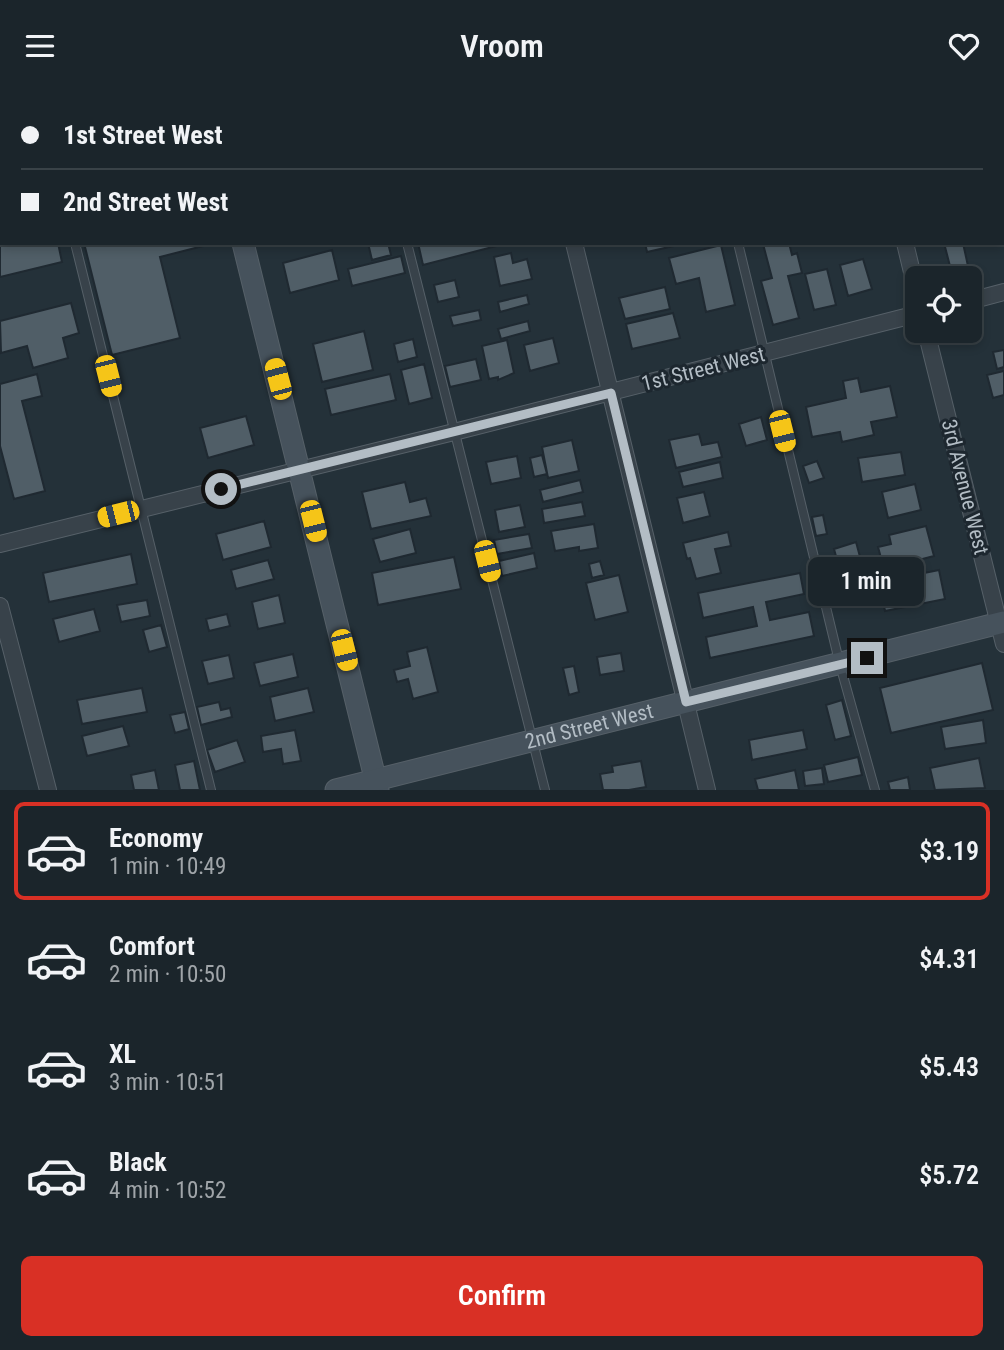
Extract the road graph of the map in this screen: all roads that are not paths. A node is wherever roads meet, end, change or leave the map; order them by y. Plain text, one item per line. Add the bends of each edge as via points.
1 (75, 245) edge
2 (244, 245) edge
3 (407, 245) edge
4 (574, 245) edge
5 (738, 245) edge
6 (905, 245) edge
7 (911, 266) edge
8 (1004, 292) edge
9 (982, 298) edge
10 (905, 317) edge
11 (929, 343) edge
12 (763, 353) junction
13 (611, 393) junction
14 (454, 432) junction
15 (300, 470) junction
16 (141, 508) junction
17 (0, 544) edge
18 (0, 606) edge
19 (1002, 630) edge
20 (840, 665) junction
21 (686, 702) junction
22 (533, 741) junction
23 (377, 785) edge
24 (48, 790) edge
25 (211, 790) edge
26 (336, 790) edge
27 (545, 790) edge
28 (708, 790) edge
29 (875, 790) edge

1 - 16 lane
2 - 15 street
3 - 14 lane
4 - 13 street
5 - 12 lane
6 - 7 street
8 - 9 street
10 - 12 street, 1st Street West
11 - 19 street, 3rd Avenue West
12 - 13 street, 1st Street West
12 - 20 lane
13 - 14 street, 1st Street West
13 - 21 street
14 - 15 street, 1st Street West
14 - 22 lane
15 - 16 street, 1st Street West
15 - 23 street
16 - 17 street, 1st Street West
16 - 25 lane
18 - 24 street
19 - 20 street, 2nd Street West
20 - 21 street, 2nd Street West
20 - 29 lane
21 - 22 street, 2nd Street West
21 - 28 street
22 - 23 street, 2nd Street West
22 - 27 lane
23 - 26 street, 2nd Street West

